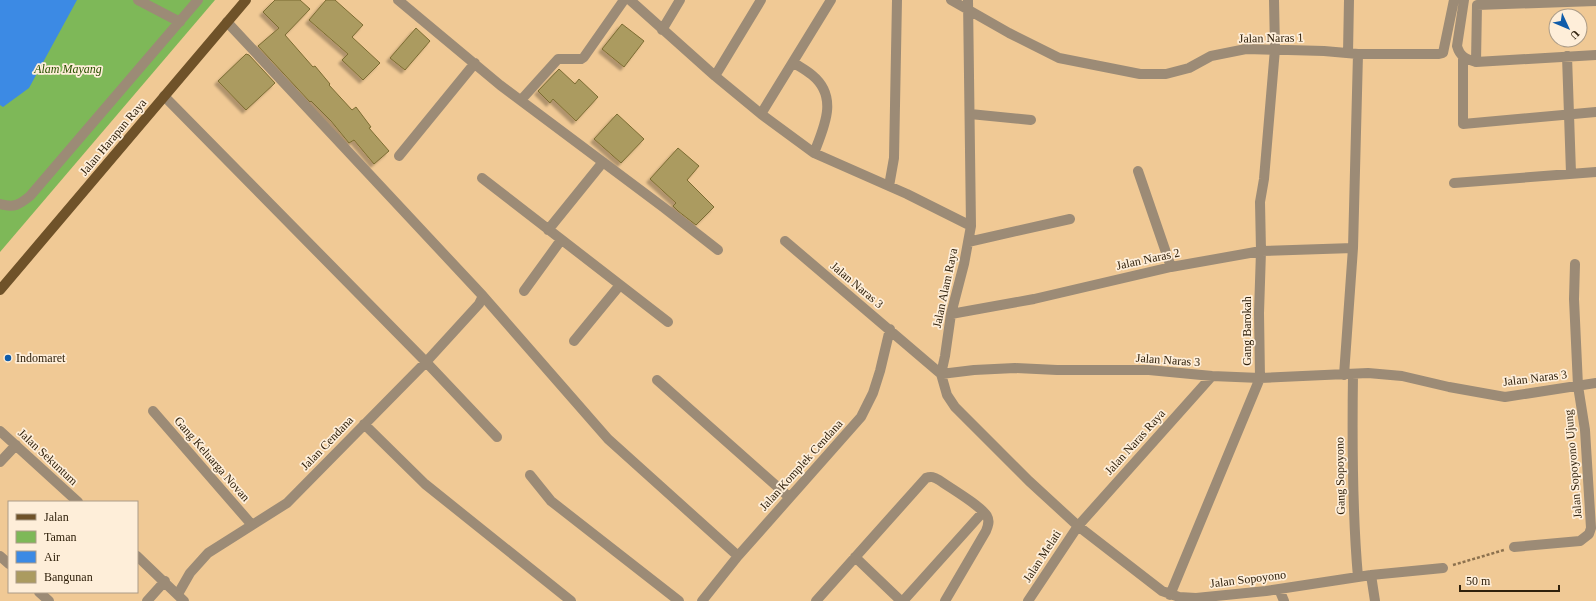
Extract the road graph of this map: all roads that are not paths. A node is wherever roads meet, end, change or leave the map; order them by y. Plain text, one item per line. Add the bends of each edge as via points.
1 (138, 0) edge
2 (198, 0) edge
3 (246, 0) edge
4 (398, 0) edge
5 (624, 0) edge
6 (630, 0) edge
7 (680, 0) edge
8 (760, 0) edge
9 (831, 0) edge
10 (897, 0) edge
11 (952, 0) edge
12 (1274, 0) edge
13 (1349, 0) edge
14 (1454, 0) edge
15 (1464, 0) edge
16 (1596, 1) edge
17 (968, 5) edge
18 (180, 22) junction
19 (227, 22) junction
20 (662, 30) junction
21 (1276, 49) junction
22 (1353, 53) junction
23 (1596, 55) edge
24 (1567, 56) junction
25 (1464, 58) junction
26 (1476, 62) junction
27 (475, 63) junction
28 (794, 63) junction
29 (715, 76) junction
30 (164, 96) junction
31 (521, 100) junction
32 (1596, 112) edge
33 (761, 114) junction
34 (970, 114) junction
35 (1569, 114) junction
36 (1031, 120) dead end
37 (814, 152) junction
38 (398, 156) dead end
39 (603, 162) junction
40 (1138, 171) dead end
41 (1596, 172) edge
42 (1571, 173) junction
43 (482, 178) dead end
44 (1454, 183) dead end
45 (889, 186) junction
46 (0, 204) edge
47 (1070, 219) dead end
48 (971, 226) junction
49 (548, 230) junction
50 (561, 240) junction
51 (785, 241) dead end
52 (968, 242) junction
53 (1353, 248) junction
54 (718, 250) dead end
55 (1261, 251) junction
56 (1575, 264) dead end
57 (1171, 267) junction
58 (620, 285) junction
59 (0, 290) edge
60 (524, 291) dead end
61 (483, 296) junction
62 (951, 314) junction
63 (668, 322) dead end
64 (890, 329) junction
65 (574, 341) dead end
66 (426, 362) junction
67 (941, 374) junction
68 (1349, 375) junction
69 (1212, 376) junction
70 (1260, 378) junction
71 (657, 380) dead end
72 (1596, 383) edge
73 (1578, 386) junction
74 (153, 411) dead end
75 (364, 424) junction
76 (0, 431) edge
77 (497, 437) dead end
78 (16, 445) junction
79 (0, 462) edge
80 (530, 475) dead end
81 (789, 497) junction
82 (77, 501) edge
83 (983, 512) junction
84 (252, 525) junction
85 (1078, 526) junction
86 (1514, 546) road end
87 (738, 556) junction
88 (0, 557) edge
89 (138, 557) edge
90 (856, 557) junction
91 (8, 563) edge
92 (1443, 568) road end
93 (1371, 575) junction
94 (1358, 577) junction
95 (165, 581) junction
96 (1279, 589) junction
97 (40, 593) edge
98 (181, 598) edge
99 (1176, 598) edge
100 (49, 601) edge
101 (147, 601) edge
102 (571, 601) edge
103 (679, 601) edge
104 (702, 601) edge
105 (816, 601) edge
106 (900, 601) edge
107 (945, 601) edge
108 (1028, 601) edge
109 (1284, 601) edge
110 (1375, 601) edge

1 - 18 street
2 - 18 street
3 - 19 main road, Jalan Harapan Raya
4 - 27 street
5 - 31 street via 584,57 558,59
6 - 20 street
7 - 20 street
8 - 29 street
9 - 28 street
10 - 45 street via 894,158
11 - 17 street, Jalan Naras 1
12 - 21 street, Gang Barokah
13 - 22 street, Gang Sopoyono
14 - 22 street, Jalan Naras 1 via 1443,53
15 - 25 street via 1457,46
16 - 26 street via 1477,5
17 - 21 street, Jalan Naras 1 via 1059,58 1140,74 1166,74 1189,68 1211,56 1246,49
17 - 34 street, Jalan Alam Raya
18 - 46 street via 30,196 19,205
19 - 30 main road, Jalan Harapan Raya
19 - 61 street
20 - 29 street
21 - 22 street, Jalan Naras 1
21 - 55 street, Gang Barokah via 1260,202
22 - 53 street, Gang Sopoyono
23 - 24 street
24 - 26 street
24 - 35 street
25 - 26 street
25 - 35 street via 1462,124
27 - 31 street
27 - 38 street
28 - 33 street
28 - 37 street via 813,76 822,86 827,100 828,114
29 - 33 street
30 - 59 main road, Jalan Harapan Raya
30 - 66 street
31 - 39 street
32 - 35 street
33 - 37 street
34 - 36 street
34 - 48 street, Jalan Alam Raya
35 - 42 street
37 - 45 street
39 - 49 street
39 - 54 street
40 - 57 street
41 - 42 street
42 - 44 street
43 - 49 street
45 - 48 street
47 - 52 street
48 - 52 street, Jalan Alam Raya
49 - 50 street
50 - 58 street
50 - 60 street
51 - 64 street, Jalan Naras 3
52 - 62 street, Jalan Alam Raya
53 - 55 street, Jalan Naras 2
53 - 68 street, Gang Sopoyono
55 - 57 street, Jalan Naras 2
55 - 70 street, Gang Barokah
56 - 73 street
57 - 62 street, Jalan Naras 2
58 - 63 street
58 - 65 street
61 - 66 street, Jalan Cendana via 479,304
61 - 87 street via 608,439
62 - 67 street, Jalan Alam Raya
64 - 67 street, Jalan Naras 3
64 - 81 street, Jalan Komplek Cendana via 873,393 860,417
66 - 75 street, Jalan Cendana
66 - 77 street
67 - 69 street, Jalan Naras 3 via 1015,368 1149,370
67 - 85 street, Jalan Alam Raya via 947,395 955,407
68 - 70 street, Jalan Naras 3
68 - 73 street, Jalan Naras 3 via 1368,373 1402,376 1506,397
68 - 94 street, Gang Sopoyono
69 - 70 street, Jalan Naras 3
69 - 85 street, Jalan Naras Raya
70 - 99 street, Gang Barokah
71 - 81 street
72 - 73 street, Jalan Naras 3
73 - 86 street, Jalan Sopoyono Ujung via 1585,430 1591,528 1589,534 1580,541
74 - 84 street, Gang Keluarga Novan
75 - 84 street, Jalan Cendana via 287,503
75 - 102 street via 425,484
76 - 78 street, Jalan Sekuntum
78 - 79 street
78 - 82 street, Jalan Sekuntum
80 - 103 street via 551,501
81 - 87 street, Jalan Komplek Cendana
83 - 90 street via 934,477 926,478
83 - 106 street
83 - 107 street via 989,522 986,531
84 - 98 street, Jalan Cendana via 208,553 190,573
85 - 99 street via 1162,591
85 - 108 street, Jalan Melati
87 - 104 street, Jalan Komplek Cendana
88 - 91 street
89 - 95 street
90 - 105 street
90 - 106 street
92 - 93 street, Jalan Sopoyono
93 - 94 street, Jalan Sopoyono
93 - 110 street
94 - 96 street, Jalan Sopoyono
95 - 98 street
95 - 101 street
96 - 99 street, Jalan Sopoyono
96 - 109 street
97 - 100 street

